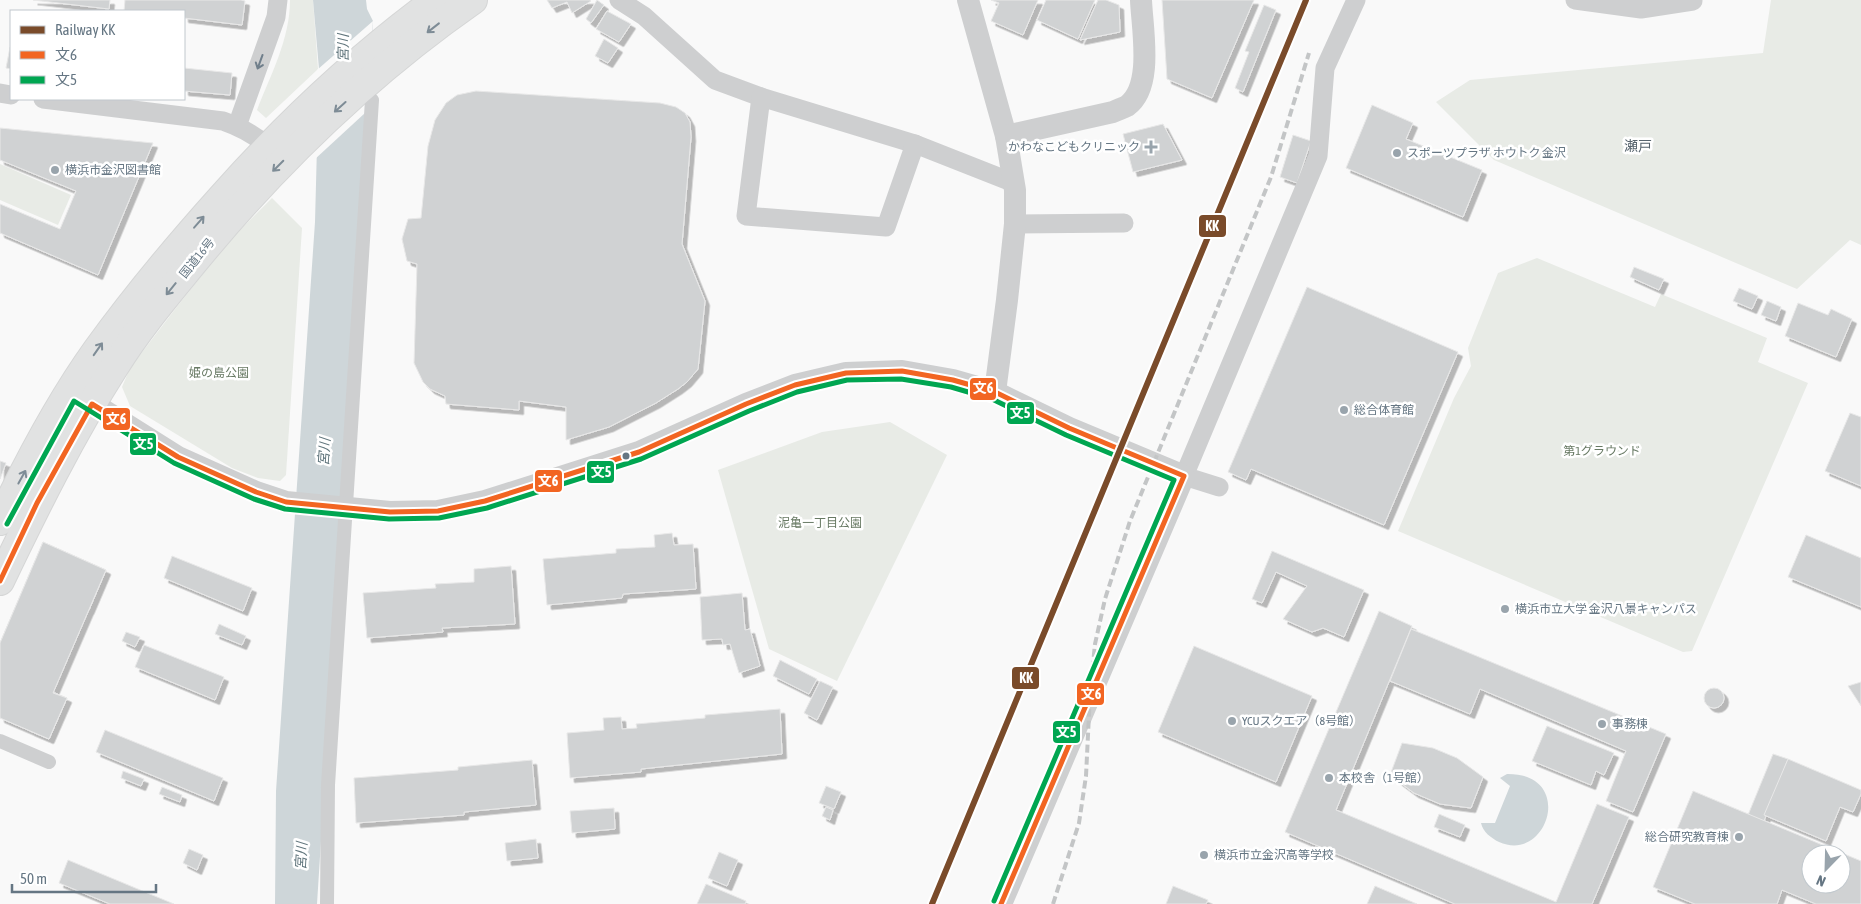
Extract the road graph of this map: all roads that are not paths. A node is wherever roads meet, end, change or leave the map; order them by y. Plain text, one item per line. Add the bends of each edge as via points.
1 (278, 0) edge
2 (436, 0) edge
3 (473, 0) edge
4 (619, 0) edge
5 (968, 0) edge
6 (1141, 0) edge
7 (1356, 0) edge
8 (1575, 0) edge
9 (1693, 1) edge
10 (370, 91) junction
11 (762, 97) junction
12 (51, 100) edge
13 (237, 126) junction
14 (1006, 136) junction
15 (915, 144) junction
16 (268, 146) junction
17 (1014, 183) junction
18 (1124, 223) dead end
19 (1015, 224) junction
20 (995, 392) junction
21 (82, 397) junction
22 (1184, 476) junction
23 (1219, 487) dead end
24 (344, 508) junction
25 (0, 521) edge
26 (0, 581) edge
27 (0, 741) edge
28 (50, 762) dead end
29 (328, 904) edge
30 (1001, 904) edge

1 -> 13 street via 276,17
2 - 16 highway, 国道16号 via 370,51
3 -> 10 highway, 国道16号 via 435,26
4 - 11 street via 644,16 715,80
5 - 14 street
6 - 14 street via 1142,84 1127,106
7 - 22 street via 1325,68 1318,156
8 - 9 street via 1641,9
10 -> 21 highway, 国道16号 via 312,132 273,171 161,301 116,364
10 - 24 street
11 - 15 street
11 - 15 street via 746,216 886,227
12 - 13 street via 223,121
13 - 16 street
14 - 17 street
15 - 17 street
21 -> 16 highway, 国道16号 via 96,351 198,223
17 - 19 street
18 - 19 street
19 - 20 street
20 - 22 street
20 - 24 street via 902,371 846,373 795,385 639,452 485,501 438,511 390,512
21 - 24 street via 178,457 256,492 292,502
25 -> 21 highway, 国道16号 via 16,489
21 - 26 highway, 国道16号
22 - 23 street
22 - 30 street
24 - 29 street via 328,785
27 - 28 street

